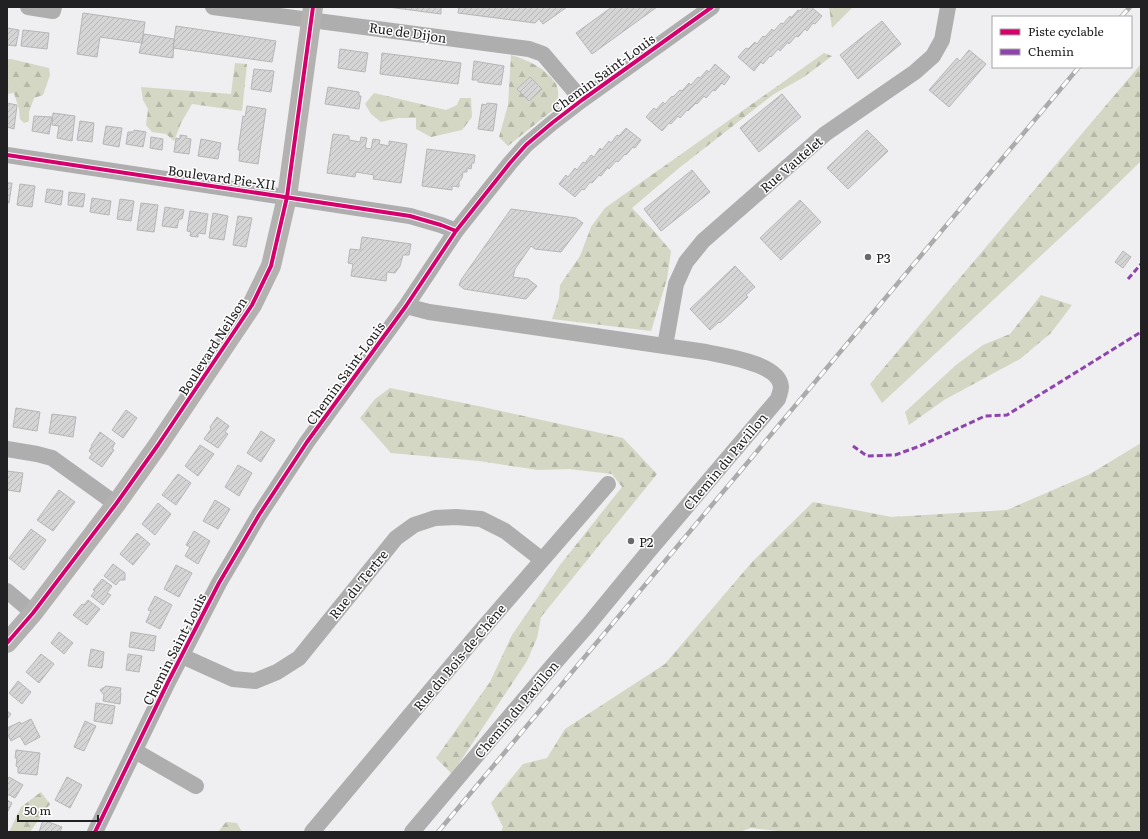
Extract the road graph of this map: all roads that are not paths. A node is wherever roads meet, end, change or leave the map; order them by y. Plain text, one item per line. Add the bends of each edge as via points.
1 (28, 7) edge
2 (213, 7) edge
3 (712, 7) edge
4 (948, 7) edge
5 (54, 9) edge
6 (312, 13) edge
7 (582, 100) junction
8 (7, 155) edge
9 (287, 197) junction
10 (456, 231) junction
11 (406, 306) junction
12 (665, 346) junction
13 (7, 449) edge
14 (608, 484) dead end
15 (116, 504) junction
16 (541, 559) junction
17 (7, 591) edge
18 (33, 613) junction
19 (7, 643) edge
20 (182, 656) junction
21 (135, 751) junction
22 (196, 786) dead end
23 (95, 832) edge
24 (312, 832) edge
25 (412, 832) edge

1 - 5 street
2 - 6 street, Rue de Dijon
3 - 7 street, Chemin Saint-Louis
4 - 12 street, Rue Vautelet via 942,40 933,56 915,72 825,134 703,241 686,262 676,284
6 - 7 street, Rue de Dijon via 529,49 543,54
6 - 9 main road, Boulevard Neilson
7 - 10 street, Chemin Saint-Louis via 526,145
8 - 9 street, Boulevard Pie-XII
9 - 10 street, Boulevard Pie-XII via 410,216
9 - 15 main road, Boulevard Neilson via 270,266 252,305
10 - 11 street, Chemin Saint-Louis
11 - 12 street, Chemin du Pavillon via 430,312
11 - 20 street, Chemin Saint-Louis via 307,442 259,515 219,583
12 - 25 street, Chemin du Pavillon via 706,352 766,368 780,380 778,399
13 - 15 street via 52,458
14 - 16 street, Rue du Bois-de-Chêne
15 - 18 main road, Boulevard Neilson
16 - 20 street, Rue du Tertre via 505,531 481,519 435,518 414,525 396,538 299,658 276,672 255,681 233,678
16 - 24 street, Rue du Bois-de-Chêne
17 - 18 street
18 - 19 main road, Boulevard Neilson
20 - 21 street, Chemin Saint-Louis
21 - 22 street
21 - 23 street, Chemin Saint-Louis

